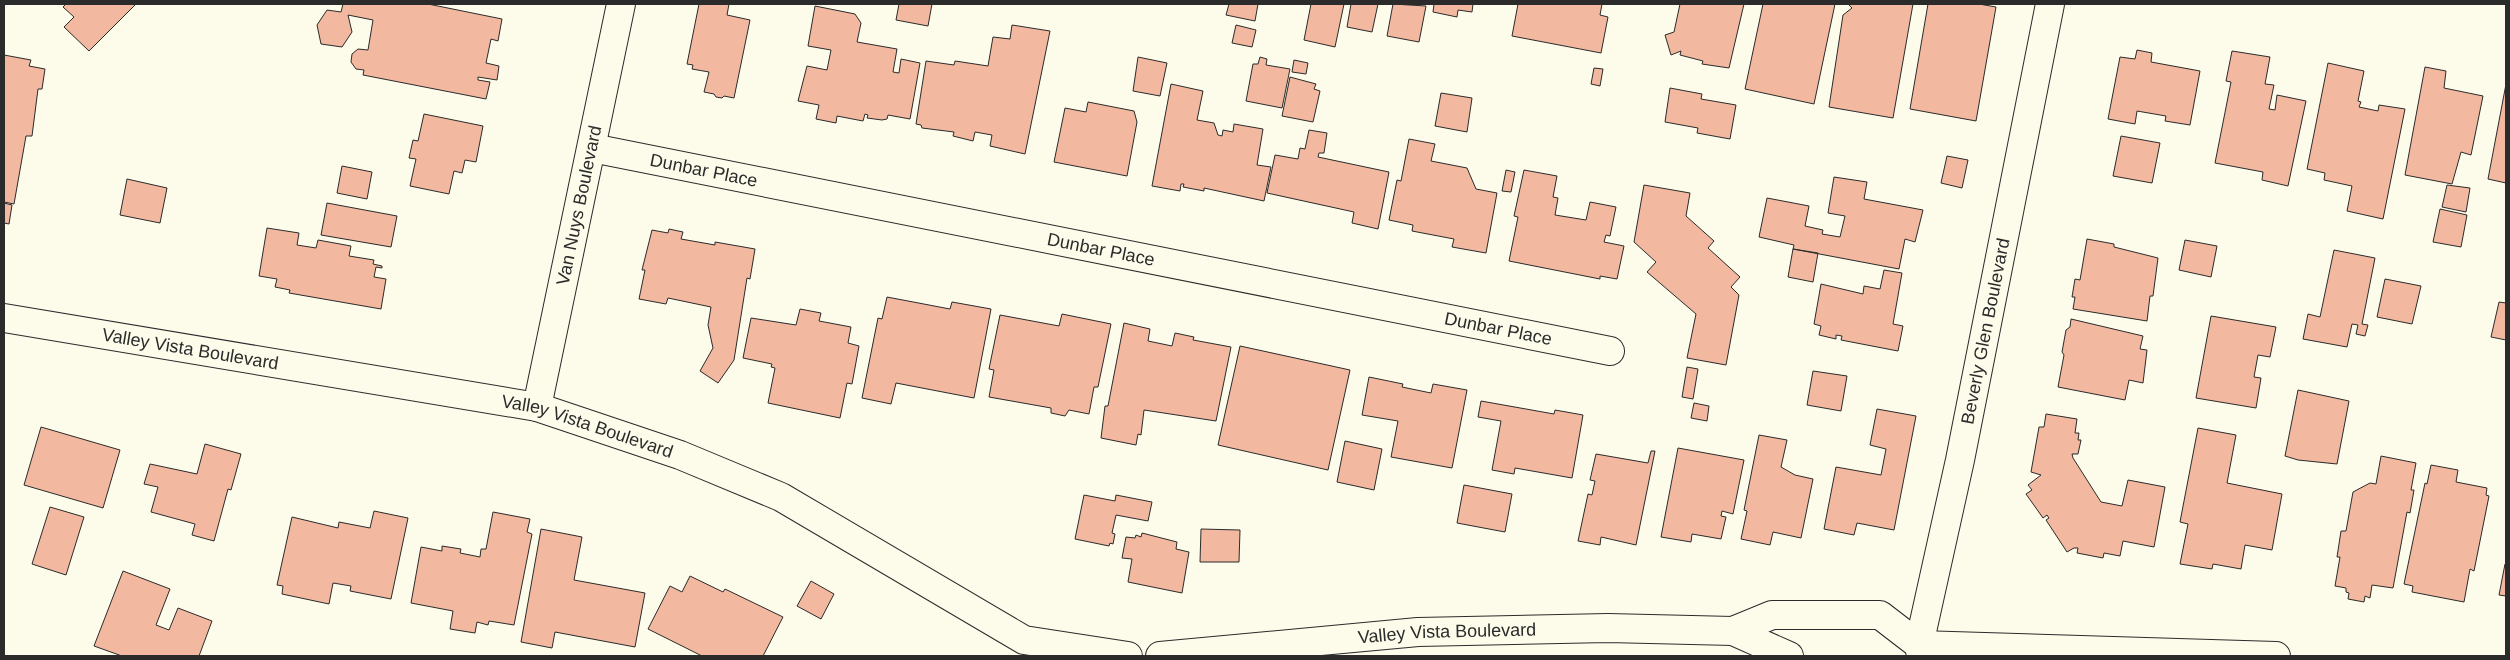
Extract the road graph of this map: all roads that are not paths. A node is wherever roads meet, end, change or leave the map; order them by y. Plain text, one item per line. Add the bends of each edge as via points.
1 (621, 4) edge
2 (2050, 4) edge
3 (592, 148) junction
4 (4, 318) edge
5 (1610, 352) dead end
6 (537, 407) junction
7 (1733, 630) junction
8 (1915, 652) edge
9 (1128, 656) edge
10 (1160, 656) edge
11 (1789, 656) edge
12 (2276, 656) edge

1 - 3 street, Van Nuys Boulevard
2 - 8 street, Beverly Glen Boulevard via 1960,460
3 - 5 street, Dunbar Place
3 - 6 street, Van Nuys Boulevard
4 - 6 street, Valley Vista Boulevard
6 - 9 street, Valley Vista Boulevard via 680,455 781,497 1024,640
7 - 8 street, Valley Vista Boulevard via 1772,615 1880,615
7 - 10 street, Valley Vista Boulevard via 1608,628 1418,632
7 - 11 street, Valley Vista Boulevard
8 - 12 street

